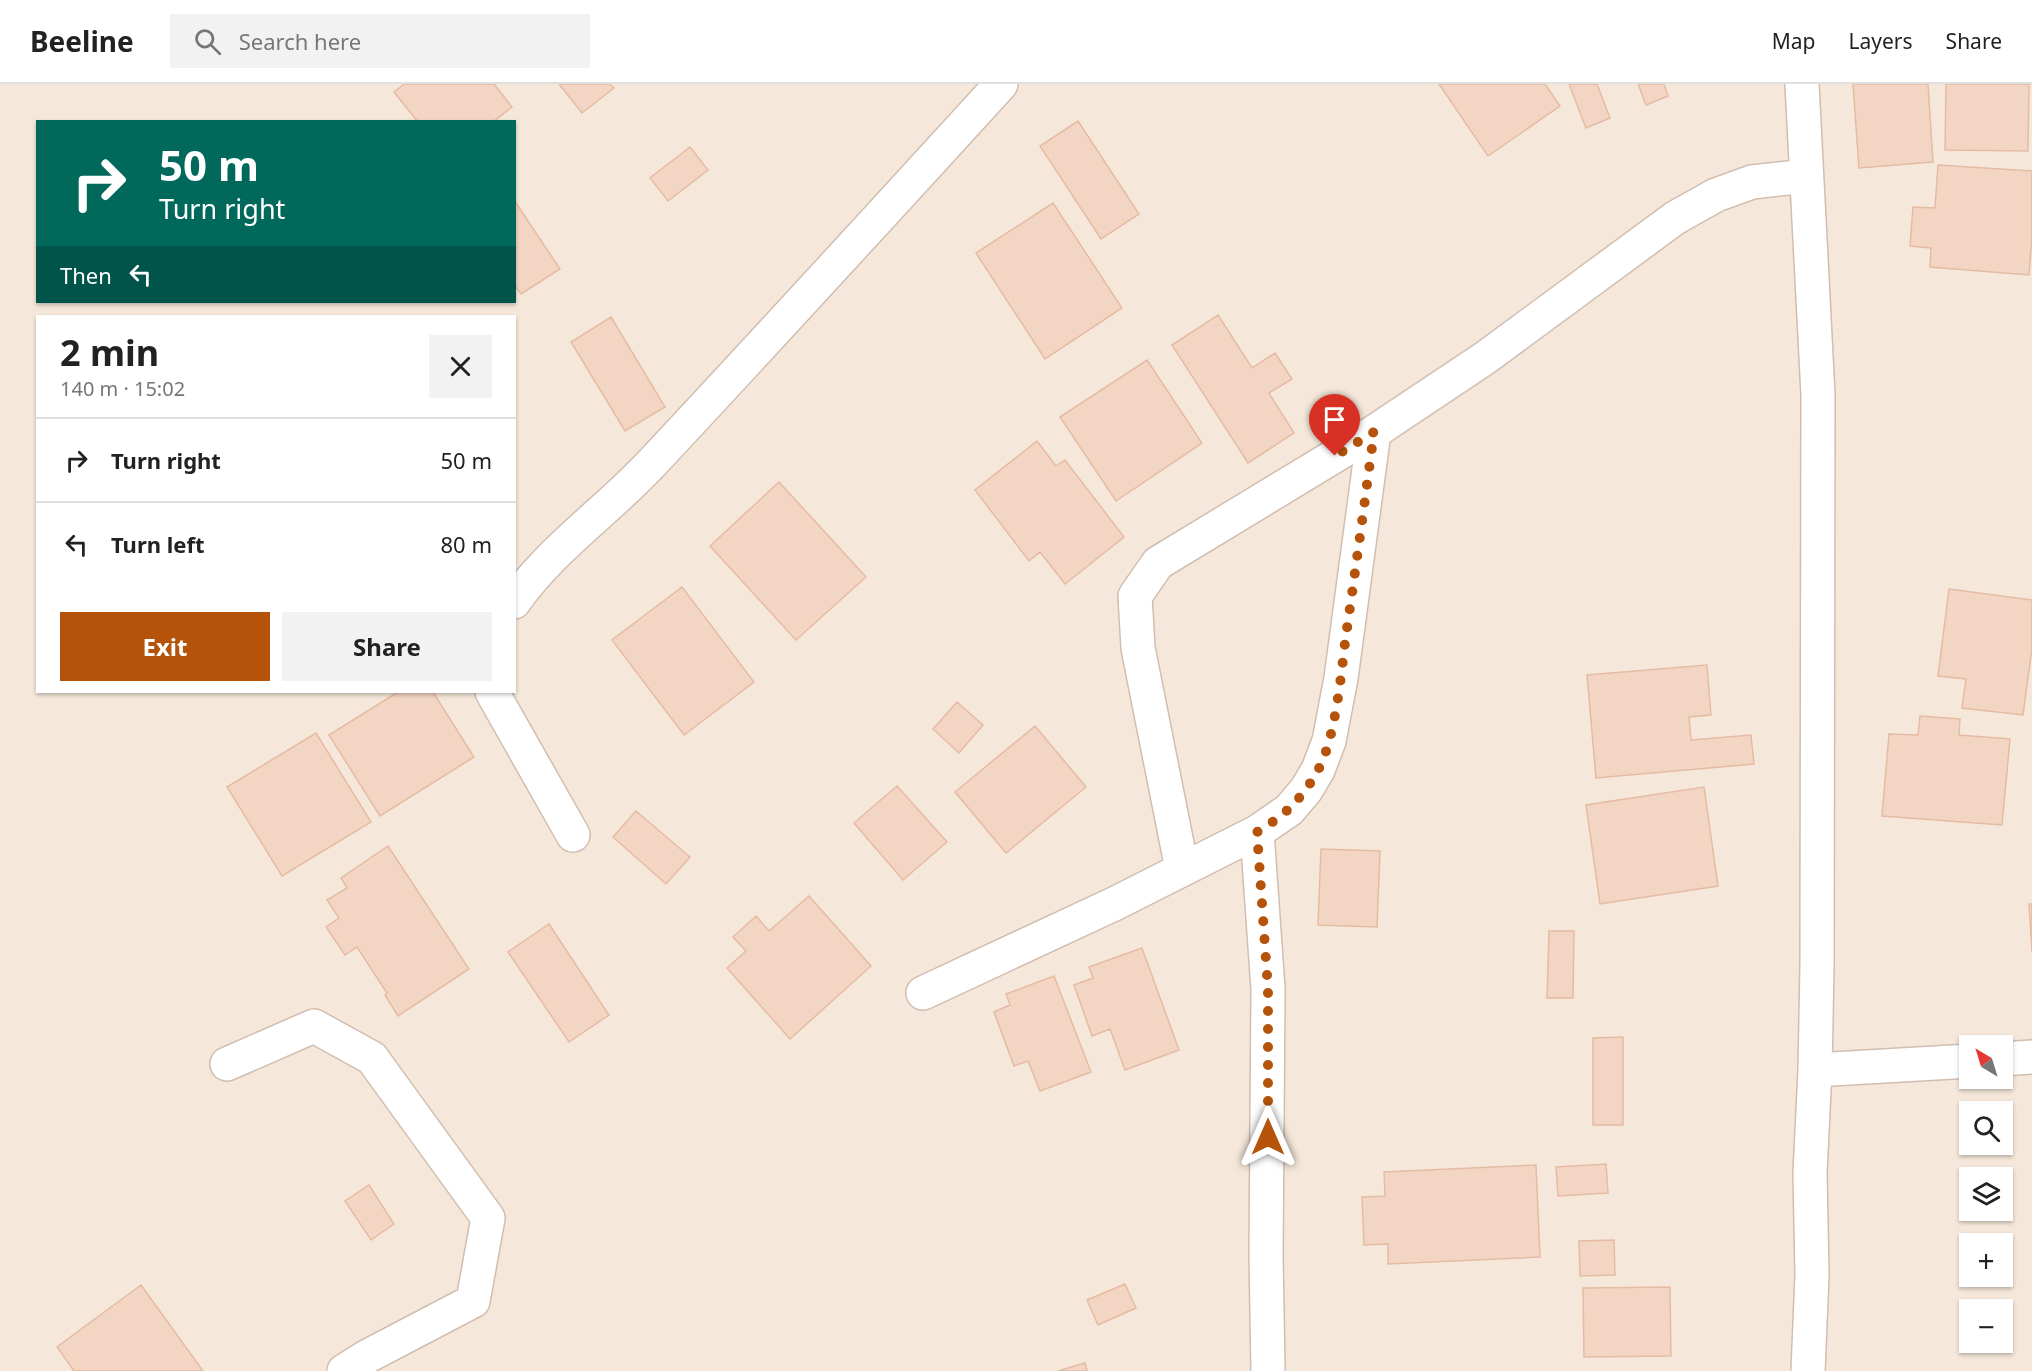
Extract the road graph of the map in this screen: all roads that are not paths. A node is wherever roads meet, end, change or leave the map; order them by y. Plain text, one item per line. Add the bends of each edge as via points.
1 (1001, 84) edge
2 (1802, 84) edge
3 (1806, 176) junction
4 (1374, 432) junction
5 (516, 599) edge
6 (493, 693) edge
7 (1257, 832) junction
8 (573, 835) dead end
9 (1182, 869) junction
10 (923, 993) dead end
11 (2032, 1058) edge
12 (2013, 1059) edge
13 (1959, 1062) edge
14 (227, 1065) dead end
15 (1815, 1070) junction
16 (344, 1371) edge
17 (1268, 1371) edge
18 (1808, 1371) edge

1 - 5 street via 645,470 530,580
2 - 3 street
3 - 4 street via 1752,183 1716,195 1675,218 1485,358
3 - 15 street via 1818,395
4 - 7 street via 1329,741 1305,790 1289,810
4 - 9 street via 1158,563 1135,596 1138,648
6 - 8 street
7 - 9 street
7 - 17 street via 1268,989
9 - 10 street
11 - 12 street
13 - 15 street
14 - 16 street via 314,1026 372,1058 489,1218 473,1301
15 - 18 street

